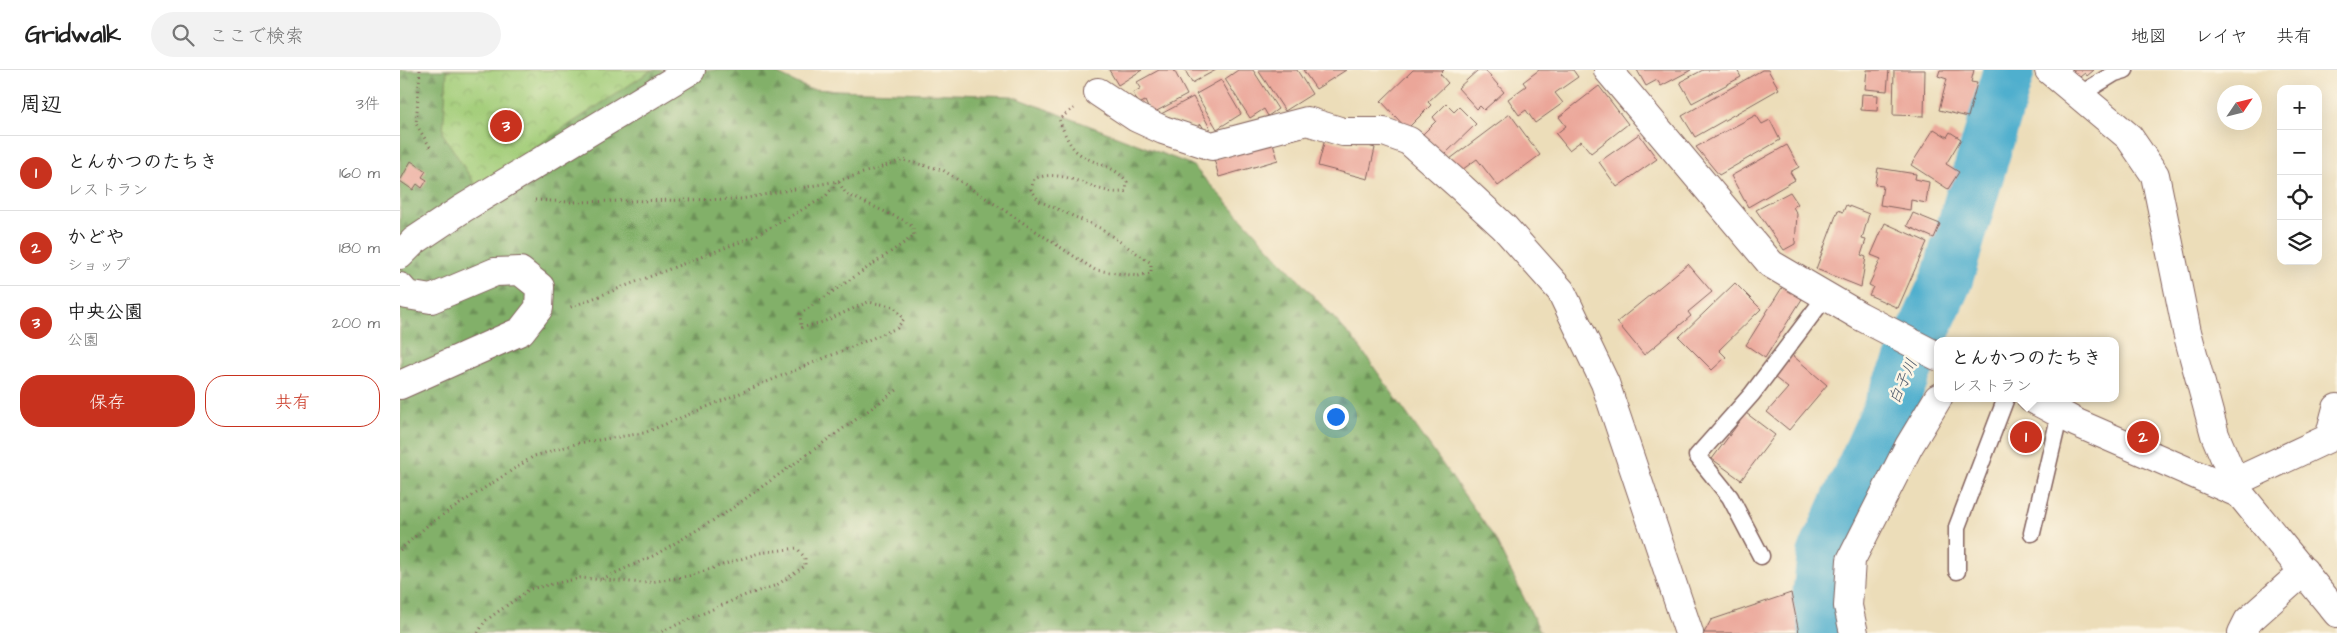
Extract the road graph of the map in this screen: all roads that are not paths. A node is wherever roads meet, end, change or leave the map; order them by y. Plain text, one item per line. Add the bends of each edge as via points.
1 (691, 70) edge
2 (1608, 70) edge
3 (2049, 70) edge
4 (2125, 70) edge
5 (1098, 92) road end
6 (2079, 95) junction
7 (400, 256) edge
8 (400, 287) edge
9 (1826, 296) junction
10 (1934, 354) edge
11 (400, 385) edge
12 (1936, 402) edge
13 (2004, 402) edge
14 (2039, 402) edge
15 (2337, 408) edge
16 (2060, 414) junction
17 (2237, 488) junction
18 (2032, 533) dead end
19 (1761, 556) dead end
20 (1957, 571) dead end
21 (2304, 571) junction
22 (2337, 613) edge
23 (1689, 633) edge
24 (1854, 633) edge
25 (2242, 633) edge

1 - 7 street via 462,209 414,241
2 - 9 street via 1771,264
3 - 6 street
4 - 6 lane
5 - 23 street via 1146,122 1212,146 1307,121 1343,132 1384,132 1409,141 1497,220 1561,291 1605,382
6 - 17 street via 2129,137 2155,175 2187,332 2215,435
8 - 11 street via 407,295 431,299 495,272 520,271 540,287 539,308 521,331
9 - 10 street
9 - 19 lane via 1752,394 1697,456 1730,497
12 - 24 street via 1850,560 1848,606
13 - 20 lane via 1957,527
14 - 16 street
15 - 17 street via 2329,438
16 - 17 street via 2163,462
16 - 18 lane
17 - 21 street
21 - 22 street
21 - 25 street via 2248,621

